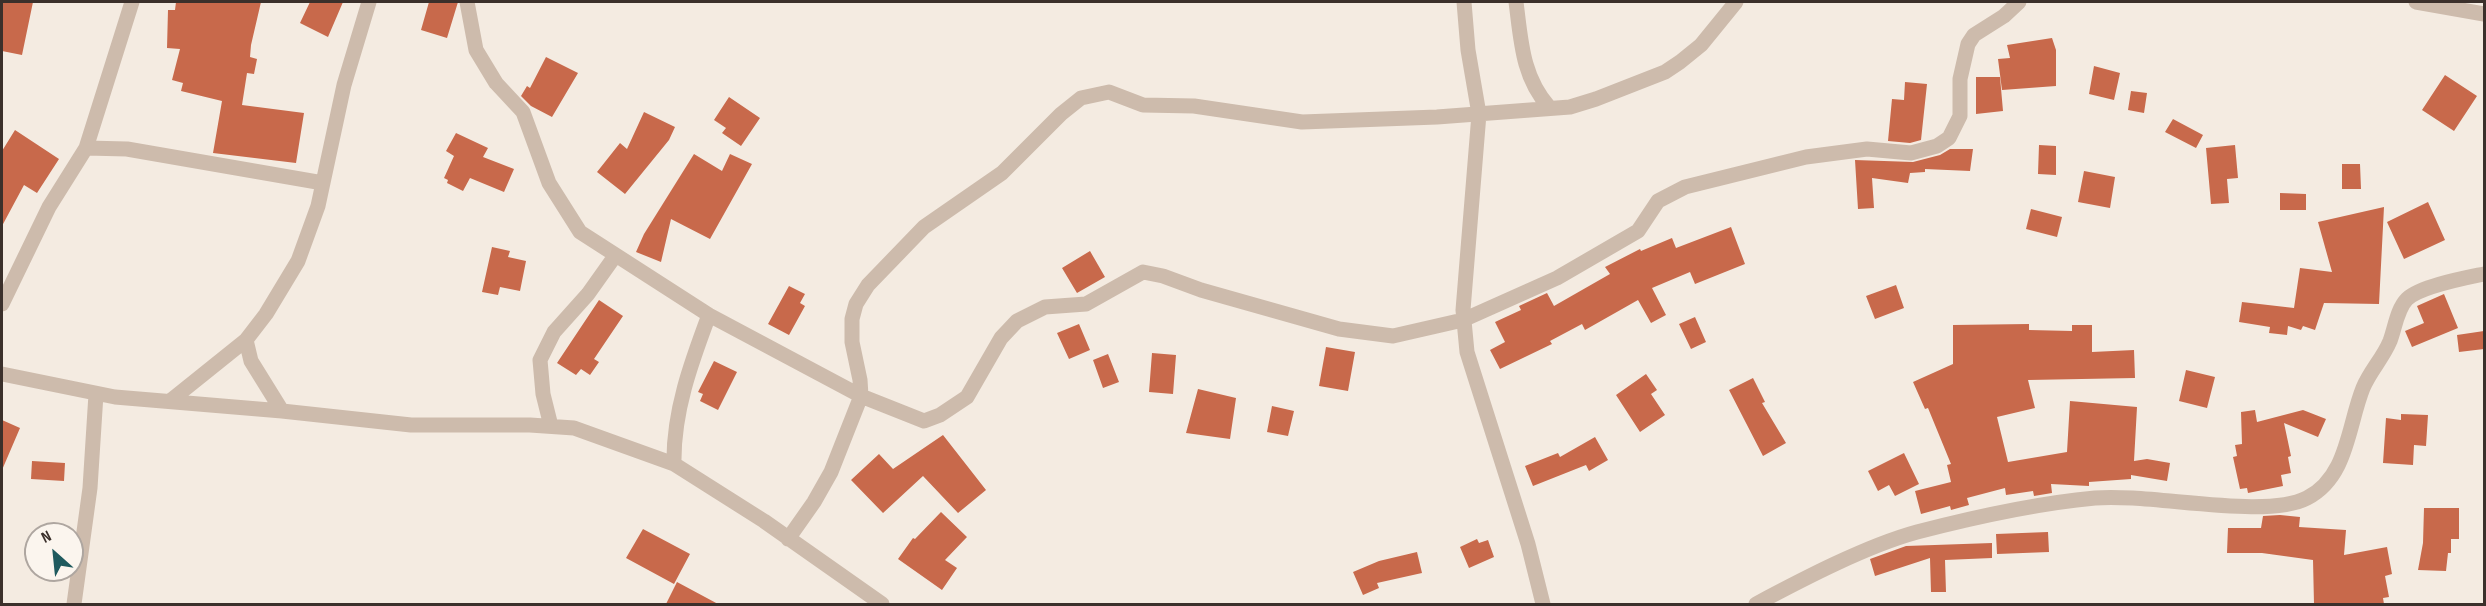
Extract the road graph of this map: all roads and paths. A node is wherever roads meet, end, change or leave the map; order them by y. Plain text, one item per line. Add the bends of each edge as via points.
1 (132, 2) edge
2 (369, 2) edge
3 (467, 2) edge
4 (1464, 2) edge
5 (1516, 2) edge
6 (1736, 2) edge
7 (2019, 2) edge
8 (2416, 2) edge
9 (2484, 14) edge
10 (1549, 107) junction
11 (1479, 114) junction
12 (86, 148) junction
13 (323, 183) junction
14 (615, 256) junction
15 (2484, 274) edge
16 (2, 304) edge
17 (709, 315) junction
18 (1463, 320) junction
19 (246, 340) junction
20 (2, 374) edge
21 (96, 394) junction
22 (861, 396) junction
23 (170, 401) junction
24 (282, 411) junction
25 (551, 426) junction
26 (674, 464) junction
27 (788, 538) junction
28 (74, 604) edge
29 (882, 604) edge
30 (1543, 604) edge
31 (1756, 604) edge

1 - 12 street
2 - 13 street via 344,86
3 - 14 street via 476,50 496,83 526,119 546,176 566,213 580,232
4 - 11 street
5 - 10 street via 1525,64 1534,89
6 - 10 street via 1701,45 1665,72 1584,104
7 - 18 street via 1974,35 1968,44 1960,79 1960,116 1949,138 1937,146 1911,153 1867,149 1806,157 1685,187 1654,204 1638,231 1557,278
8 - 9 street
10 - 11 street
11 - 18 street
11 - 22 street via 1302,122 1194,106 1143,105 1109,92 1081,98 1002,173 924,227 868,285 856,303 852,319
12 - 13 street via 127,149
12 - 16 street via 49,207
13 - 19 street via 298,261
14 - 17 street
14 - 25 street via 554,332 540,360
15 - 31 street via 2418,293 2405,302 2390,342 2362,389 2342,457 2332,476 2305,499 2264,506 2153,498 2097,498 2048,504 1916,532 1839,563
17 - 22 street
17 - 26 street via 678,413
18 - 22 street via 1393,336 1360,333 1143,272 1086,304 1045,307 1017,321 1001,338 966,397 934,418 918,420
18 - 30 street via 1473,377 1514,498
19 - 23 street
19 - 24 street via 251,361
20 - 21 street
21 - 23 street
21 - 28 street via 90,488
22 - 27 street via 831,472
23 - 24 street
24 - 25 street via 411,425
25 - 26 street via 574,428
26 - 27 street
27 - 29 street

